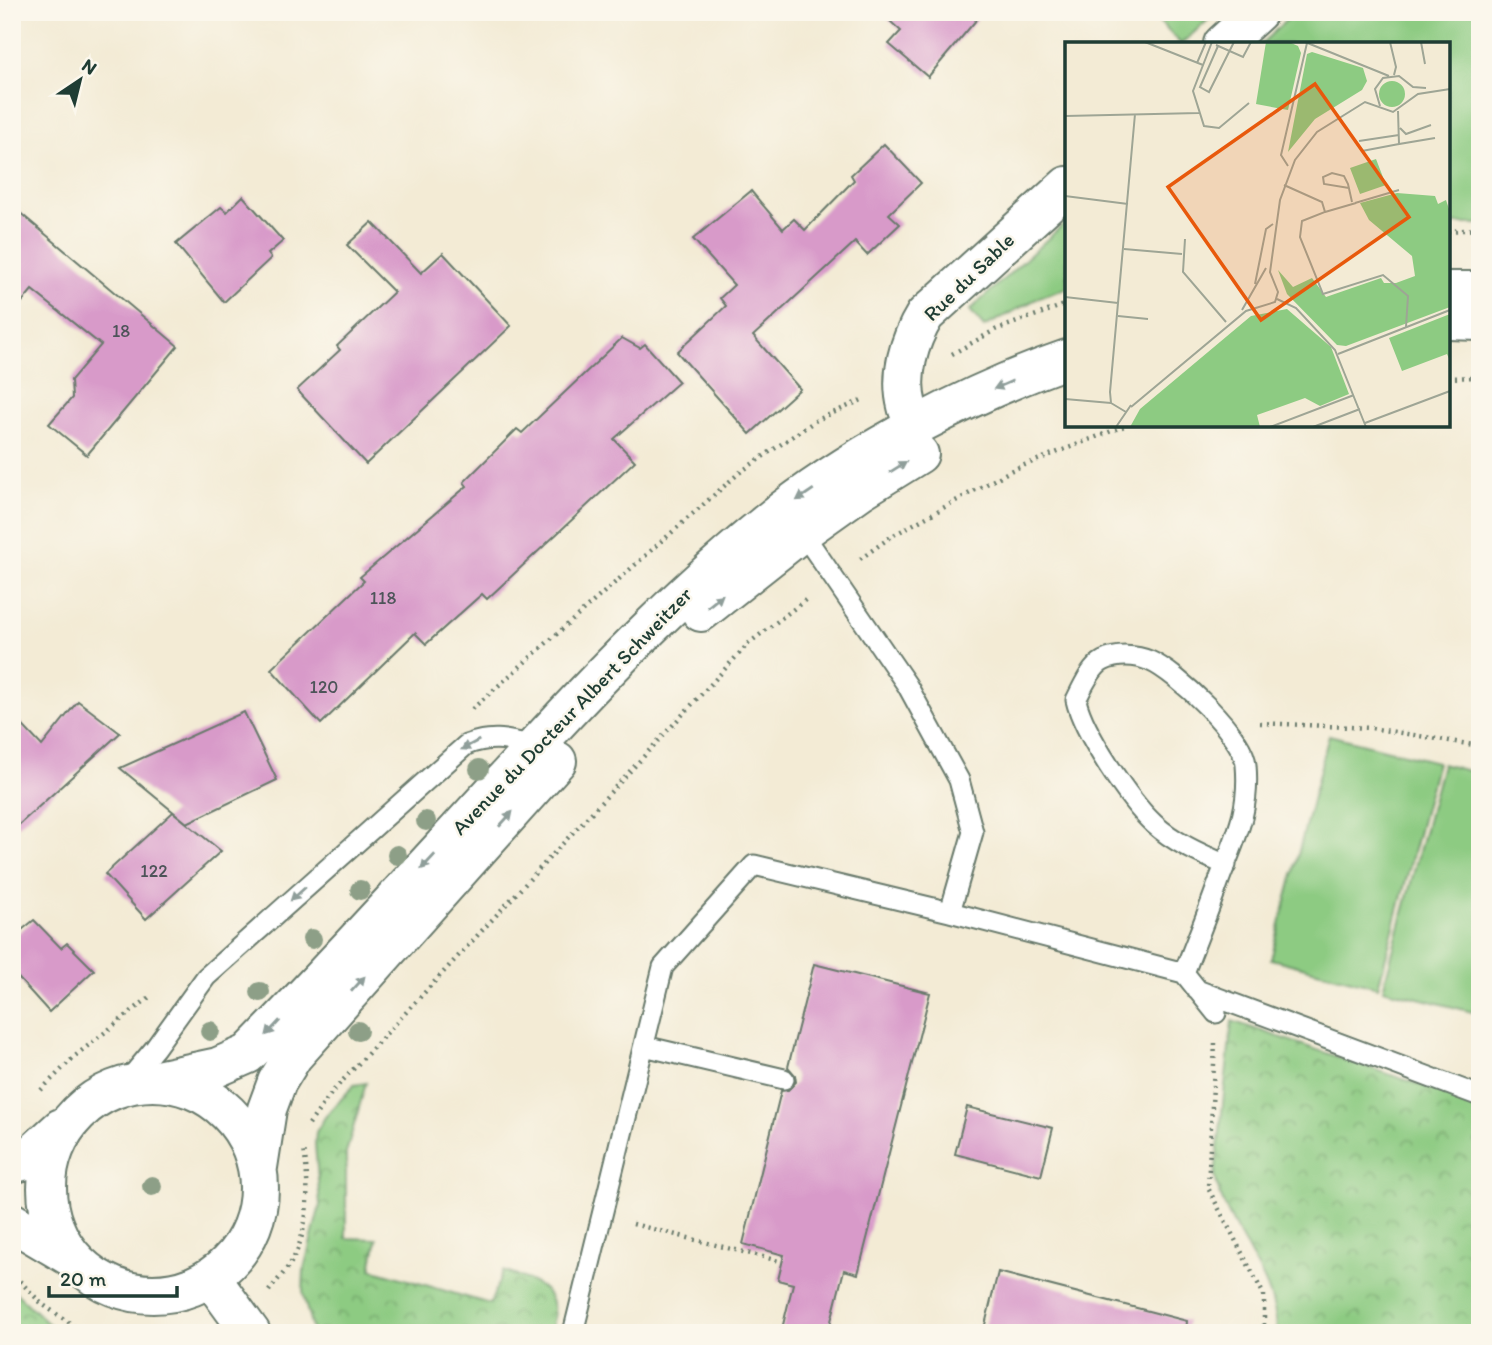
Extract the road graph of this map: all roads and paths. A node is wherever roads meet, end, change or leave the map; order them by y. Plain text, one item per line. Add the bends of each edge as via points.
1 (1258, 12) edge
2 (1225, 42) edge
3 (1065, 188) edge
4 (1480, 229) edge
5 (1450, 231) edge
6 (1450, 291) edge
7 (1480, 291) edge
8 (1450, 320) edge
9 (1480, 321) edge
10 (1065, 360) edge
11 (1480, 377) edge
12 (1450, 378) edge
13 (1065, 388) edge
14 (917, 426) junction
15 (1122, 427) edge
16 (802, 532) junction
17 (833, 578) junction
18 (1224, 725) junction
19 (535, 746) junction
20 (1480, 746) edge
21 (1226, 865) junction
22 (950, 912) junction
23 (1184, 973) junction
24 (1197, 990) junction
25 (1216, 1013) joint
26 (643, 1046) junction
27 (785, 1079) dead end
28 (138, 1083) junction
29 (1480, 1097) edge
30 (75, 1114) junction
31 (308, 1127) dead end
32 (304, 1147) dead end
33 (12, 1164) edge
34 (258, 1167) junction
35 (602, 1216) junction
36 (12, 1222) edge
37 (73, 1258) junction
38 (783, 1262) dead end
39 (12, 1274) edge
40 (211, 1278) junction
41 (245, 1325) edge
42 (88, 1333) edge
43 (573, 1333) edge
44 (1264, 1333) edge

1 - 2 main road
3 - 14 main road, Rue du Sable via 925,315 908,352 905,381 907,408
4 - 5 path
6 - 7 main road
8 - 9 main road
10 -> 14 main road, Avenue du Docteur Albert Schweitzer
11 - 12 path
16 -> 13 main road, Avenue du Docteur Albert Schweitzer via 929,448
14 -> 19 main road, Avenue du Docteur Albert Schweitzer via 785,509 681,595
15 - 17 path via 1012,470 892,536
16 - 17 lane
34 -> 16 main road, Avenue du Docteur Albert Schweitzer via 267,1109 293,1056 610,702 700,613
17 - 22 lane via 907,685 959,780 973,832
17 - 31 path via 749,643 333,1091
18 - 20 path via 1371,728
18 - 21 lane via 1246,760 1247,793 1240,831
18 - 21 lane via 1180,680 1150,661 1127,655 1102,661 1076,700 1080,717 1116,777 1153,823 1178,842
19 -> 28 main road, Avenue du Docteur Albert Schweitzer via 248,1054 219,1067
19 -> 28 lane via 498,738 466,745 206,977 155,1048
21 - 23 lane
22 - 23 lane
22 - 26 lane via 754,865 663,967
23 - 24 lane
24 - 25 lane
24 - 29 lane
25 - 44 path via 1208,1188 1264,1295
26 - 27 lane
26 - 35 lane
28 - 30 main road via 97,1096
28 - 34 main road via 188,1087 220,1105 245,1133
30 - 33 main road via 26,1160
30 - 37 main road via 57,1140 48,1170 47,1201 56,1231
32 - 41 path via 306,1215 295,1255
34 - 40 main road via 259,1199 251,1230 235,1256
35 - 38 path
35 - 43 lane
36 - 37 main road
37 - 40 main road via 96,1278 124,1290 154,1295 184,1290
39 - 42 path via 42,1304
40 - 41 main road

